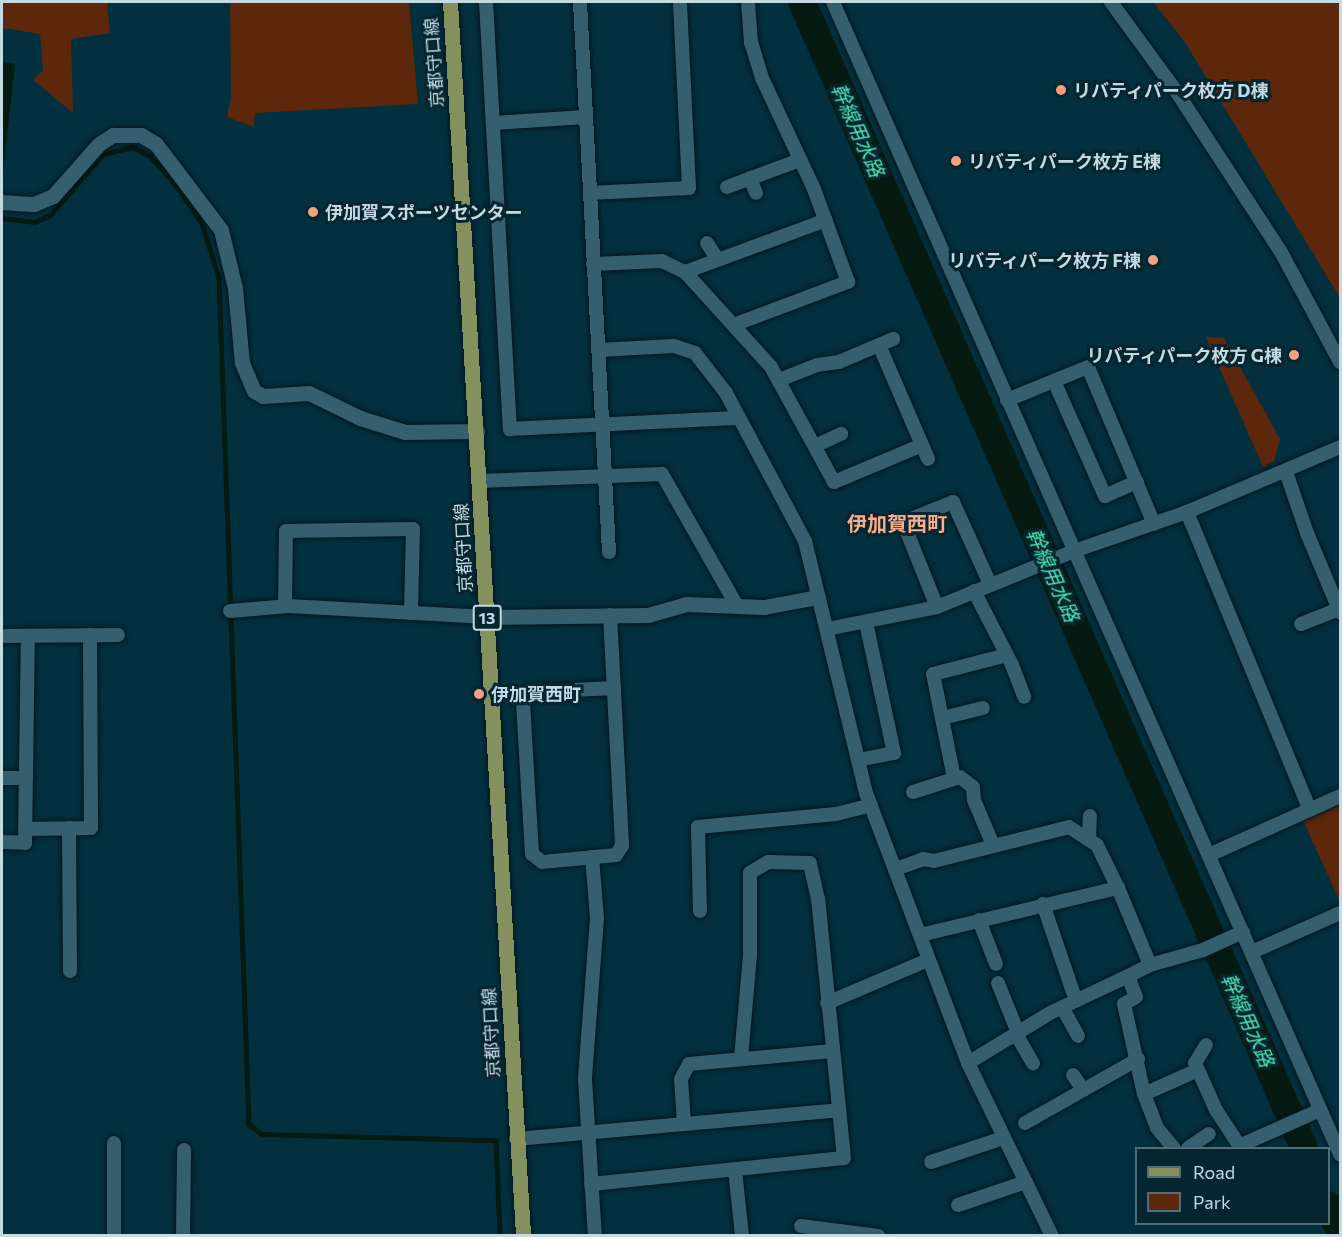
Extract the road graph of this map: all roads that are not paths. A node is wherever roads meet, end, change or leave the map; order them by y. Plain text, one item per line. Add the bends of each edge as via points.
1 (450, 2) edge
2 (486, 2) edge
3 (580, 2) edge
4 (680, 2) edge
5 (748, 2) edge
6 (833, 2) edge
7 (1111, 2) edge
8 (586, 117) junction
9 (493, 123) junction
10 (800, 160) junction
11 (750, 178) junction
12 (727, 187) dead end
13 (590, 193) junction
14 (756, 194) dead end
15 (2, 202) edge
16 (826, 220) junction
17 (707, 243) dead end
18 (718, 260) junction
19 (593, 264) junction
20 (685, 272) junction
21 (736, 324) junction
22 (893, 339) dead end
23 (879, 345) junction
24 (598, 350) junction
25 (1341, 362) edge
26 (778, 380) junction
27 (1054, 381) junction
28 (1007, 400) junction
29 (739, 418) junction
30 (602, 424) junction
31 (477, 431) junction
32 (842, 434) dead end
33 (922, 445) junction
34 (815, 446) junction
35 (1341, 447) edge
36 (928, 459) dead end
37 (1286, 472) junction
38 (604, 476) junction
39 (479, 481) junction
40 (1137, 482) junction
41 (1187, 512) junction
42 (1154, 524) junction
43 (1074, 551) junction
44 (609, 552) dead end
45 (990, 584) junction
46 (974, 591) junction
47 (818, 597) junction
48 (736, 604) junction
49 (285, 606) junction
50 (937, 607) junction
51 (1340, 610) edge
52 (230, 611) dead end
53 (411, 613) junction
54 (610, 615) junction
55 (487, 617) junction
56 (866, 622) junction
57 (1301, 624) dead end
58 (827, 629) junction
59 (90, 635) junction
60 (118, 635) dead end
61 (2, 636) edge
62 (28, 636) junction
63 (1007, 655) junction
64 (614, 688) junction
65 (1024, 697) dead end
66 (983, 708) dead end
67 (942, 718) junction
68 (858, 760) junction
69 (2, 778) edge
70 (26, 778) junction
71 (954, 778) junction
72 (913, 792) dead end
73 (1341, 796) edge
74 (871, 805) junction
75 (1310, 810) junction
76 (1090, 816) dead end
77 (25, 828) junction
78 (69, 828) junction
79 (1089, 840) junction
80 (2, 842) edge
81 (993, 845) junction
82 (1209, 855) junction
83 (592, 857) junction
84 (896, 869) junction
85 (1118, 888) junction
86 (1043, 904) junction
87 (700, 911) dead end
88 (1341, 913) edge
89 (980, 920) junction
90 (1243, 932) junction
91 (920, 935) junction
92 (1252, 952) junction
93 (928, 960) junction
94 (996, 964) dead end
95 (1150, 965) junction
96 (70, 971) dead end
97 (1128, 976) junction
98 (998, 983) dead end
99 (1073, 992) dead end
100 (826, 1003) junction
101 (1062, 1007) junction
102 (1017, 1034) junction
103 (1078, 1036) dead end
104 (1206, 1045) dead end
105 (832, 1051) junction
106 (741, 1057) junction
107 (1138, 1059) junction
108 (968, 1063) junction
109 (1033, 1064) dead end
110 (1198, 1070) junction
111 (1074, 1075) dead end
112 (1083, 1090) junction
113 (1144, 1094) junction
114 (839, 1110) junction
115 (1320, 1110) junction
116 (684, 1124) junction
117 (1025, 1124) dead end
118 (588, 1132) junction
119 (1209, 1134) dead end
120 (1003, 1138) junction
121 (516, 1139) junction
122 (114, 1143) dead end
123 (1172, 1147) edge
124 (1191, 1147) edge
125 (1240, 1147) edge
126 (184, 1150) dead end
127 (1341, 1154) edge
128 (930, 1162) dead end
129 (735, 1170) junction
130 (1026, 1182) junction
131 (591, 1184) junction
132 (958, 1205) dead end
133 (801, 1226) dead end
134 (817, 1232) edge
135 (1049, 1234) edge
136 (114, 1236) edge
137 (183, 1236) edge
138 (522, 1236) edge
139 (595, 1236) edge
140 (742, 1236) edge
141 (878, 1236) edge

1 - 31 main road, 京都守口線 / 13
2 - 9 street
3 - 8 street
4 - 13 street via 689,188
5 - 10 street via 752,43 762,78
6 - 28 street
7 - 25 street via 1176,91 1281,252
8 - 9 street
8 - 13 street
9 - 30 street via 510,429
10 - 11 street
10 - 16 street
11 - 12 street
11 - 14 street
13 - 19 street
15 - 31 street via 34,204 53,196 99,144 113,135 141,135 156,144 221,230 235,288 242,363 254,391 263,396 309,393 360,418 405,432
16 - 18 street
16 - 21 street via 848,282
17 - 18 street
18 - 20 street
19 - 20 street via 662,261
19 - 24 street
20 - 21 street
21 - 26 street
22 - 23 street
23 - 26 street
23 - 33 street
24 - 29 street via 674,346 695,353 726,393
24 - 30 street
26 - 34 street
27 - 28 street
27 - 40 street via 1105,496
27 - 40 street via 1088,367
28 - 43 street
29 - 30 street
29 - 47 street via 805,541
30 - 38 street
31 - 39 main road, 京都守口線 / 13
32 - 34 street
33 - 34 street via 834,482
33 - 36 street
35 - 37 street
37 - 41 street
37 - 51 street
38 - 39 street
38 - 44 street
38 - 48 street via 662,474
39 - 55 main road, 京都守口線 / 13
40 - 42 street
41 - 42 street
41 - 75 street
42 - 43 street
43 - 45 street
43 - 82 street
45 - 46 street
45 - 50 street via 953,502 903,522
46 - 50 street
46 - 63 street
47 - 48 street via 764,607
47 - 58 street
48 - 54 street via 686,604 648,615
49 - 52 street
49 - 53 street
49 - 53 street via 286,531 413,529
50 - 56 street
51 - 57 street
53 - 55 street
54 - 55 street
54 - 64 street
55 - 121 main road, 京都守口線 / 13
56 - 58 street
56 - 68 street via 894,753
58 - 68 street
59 - 60 street
59 - 62 street
59 - 78 street via 91,828
61 - 62 street
62 - 70 street
63 - 65 street
63 - 67 street via 933,674
64 - 83 street via 622,846 616,855
64 - 83 street via 530,692 524,701 532,854 542,862
66 - 67 street
67 - 71 street
68 - 74 street
69 - 70 street
70 - 77 street
71 - 72 street
71 - 81 street via 960,777 973,788 974,800
73 - 75 street
74 - 84 street
74 - 87 street via 836,814 698,827
75 - 82 street
76 - 79 street
77 - 78 street
77 - 80 street via 25,843
78 - 96 street
79 - 81 street via 1069,827
79 - 85 street via 1097,845
81 - 84 street via 934,861 923,859
82 - 90 street
83 - 118 street via 597,918 586,1032
84 - 91 street
85 - 86 street
85 - 95 street
86 - 89 street
86 - 99 street
88 - 92 street
89 - 91 street
89 - 94 street
90 - 92 street
90 - 95 street via 1203,950
91 - 93 street
92 - 115 street
93 - 100 street
93 - 108 street
95 - 97 street
97 - 101 street
97 - 107 street via 1136,998 1124,1004
98 - 102 street
100 - 105 street
100 - 106 street via 818,899 810,863 768,862 750,873 750,955
101 - 102 street
101 - 103 street
102 - 108 street
102 - 109 street
104 - 110 street via 1195,1063
105 - 106 street
105 - 114 street
106 - 116 street via 689,1064 681,1079
107 - 112 street
107 - 113 street
108 - 120 street
110 - 113 street
110 - 125 street via 1216,1110
111 - 112 street
112 - 117 street
113 - 123 street via 1157,1128
114 - 116 street
114 - 129 street via 844,1158
115 - 125 street
115 - 127 street
116 - 118 street
118 - 121 street
118 - 131 street
119 - 124 street
120 - 128 street
120 - 130 street
121 - 138 main road, 京都守口線 / 13
122 - 136 street
126 - 137 street
129 - 131 street
129 - 140 street
130 - 132 street
130 - 135 street
131 - 139 street
133 - 134 street
134 - 141 street

